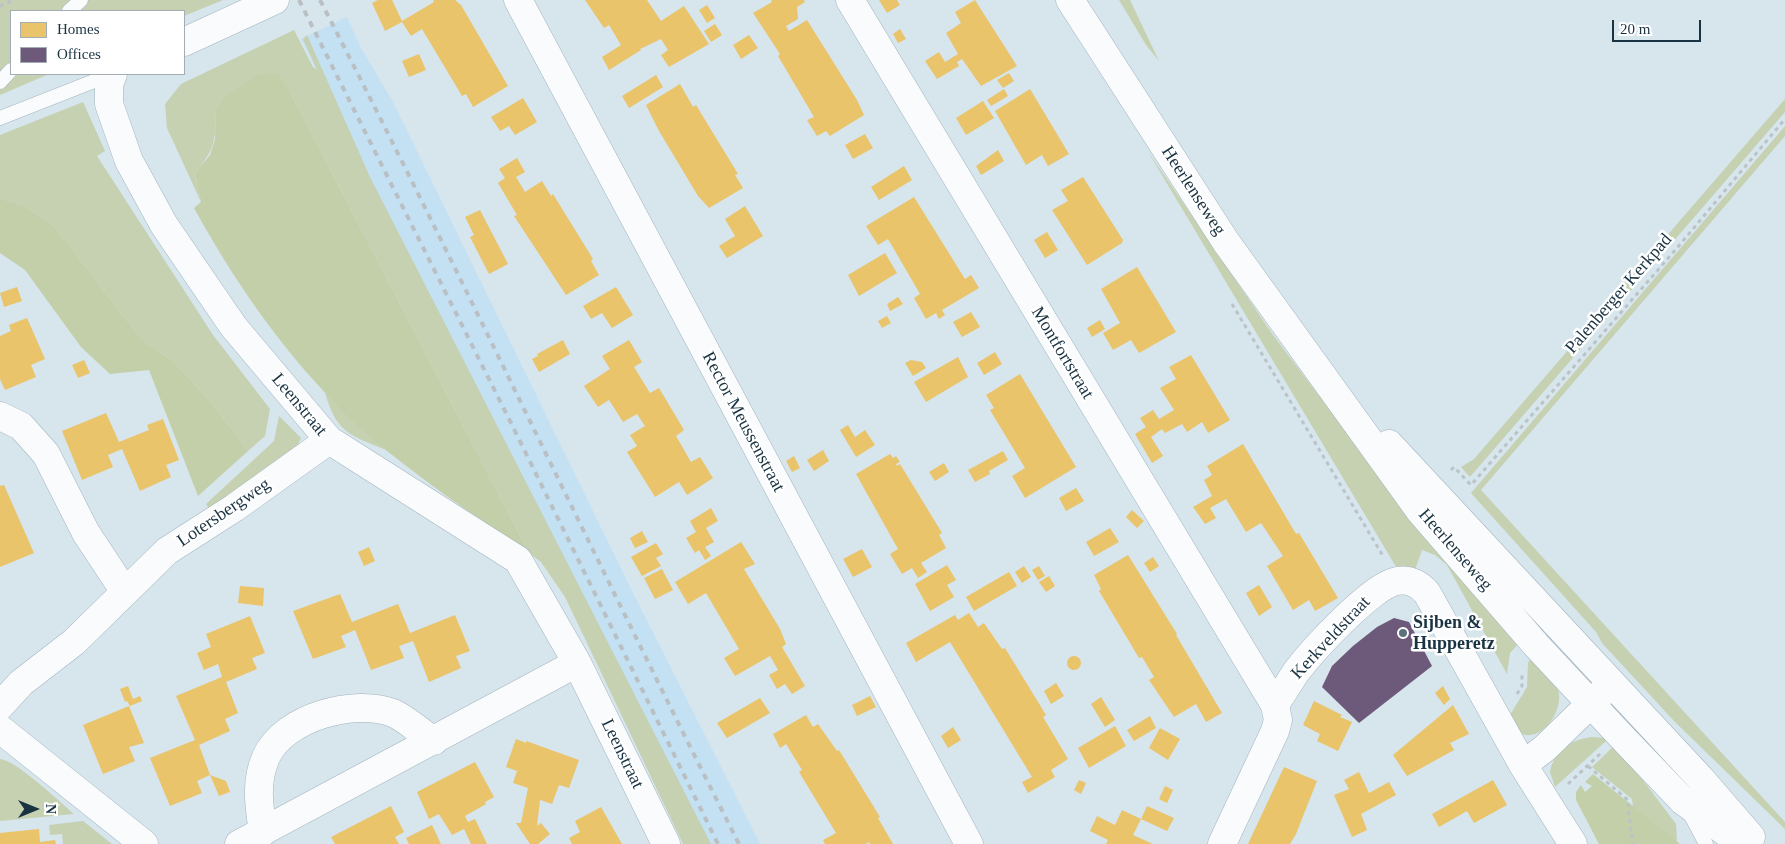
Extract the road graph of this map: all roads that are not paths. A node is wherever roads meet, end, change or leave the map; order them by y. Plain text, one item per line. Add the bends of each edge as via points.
1 (81, 0) edge
2 (275, 0) edge
3 (518, 0) edge
4 (850, 0) edge
5 (1070, 0) edge
6 (70, 10) edge
7 (185, 42) edge
8 (10, 71) edge
9 (109, 75) edge
10 (112, 75) edge
11 (0, 82) edge
12 (0, 118) edge
13 (1323, 376) junction
14 (0, 416) edge
15 (329, 440) junction
16 (125, 592) junction
17 (578, 663) junction
18 (1611, 684) junction
19 (1590, 703) junction
20 (1275, 705) junction
21 (0, 706) edge
22 (0, 729) edge
23 (434, 742) junction
24 (1523, 765) junction
25 (1683, 801) junction
26 (264, 832) junction
27 (144, 844) edge
28 (239, 844) edge
29 (666, 844) edge
30 (969, 844) edge
31 (1222, 844) edge
32 (1573, 844) edge
33 (1706, 844) edge
34 (1742, 844) edge
35 (1757, 844) edge

1 - 6 lane
2 - 7 street
3 - 30 street, Rector Meussenstraat
4 - 20 street, Montfortstraat
5 - 13 street, Heerlenseweg via 1226,242
8 - 11 lane
9 - 12 lane
10 - 15 street, Leenstraat via 109,104 129,161 164,225 233,326
13 - 18 street, Heerlenseweg via 1437,494
13 - 19 street, Heerlenseweg via 1420,511
14 - 16 street via 21,426 46,454 86,534
15 - 16 street, Lotersbergweg via 167,551
15 - 17 street, Leenstraat via 518,560
16 - 21 street, Lotersbergweg via 74,642 21,683
17 - 23 street
17 - 29 street, Leenstraat
18 - 19 street
18 - 35 street, Heerlenseweg
19 - 24 street
19 - 25 street, Heerlenseweg
20 - 24 street, Kerkveldstraat via 1297,672 1353,611 1381,587 1398,581 1419,584
20 - 31 street via 1278,720 1275,732
22 - 27 street
23 - 26 street
23 - 26 street via 394,713 370,707 310,717 285,734 266,756 258,782 258,805
24 - 32 street
25 - 33 lane, Heerlenseweg
25 - 34 street, Heerlenseweg
26 - 28 street

